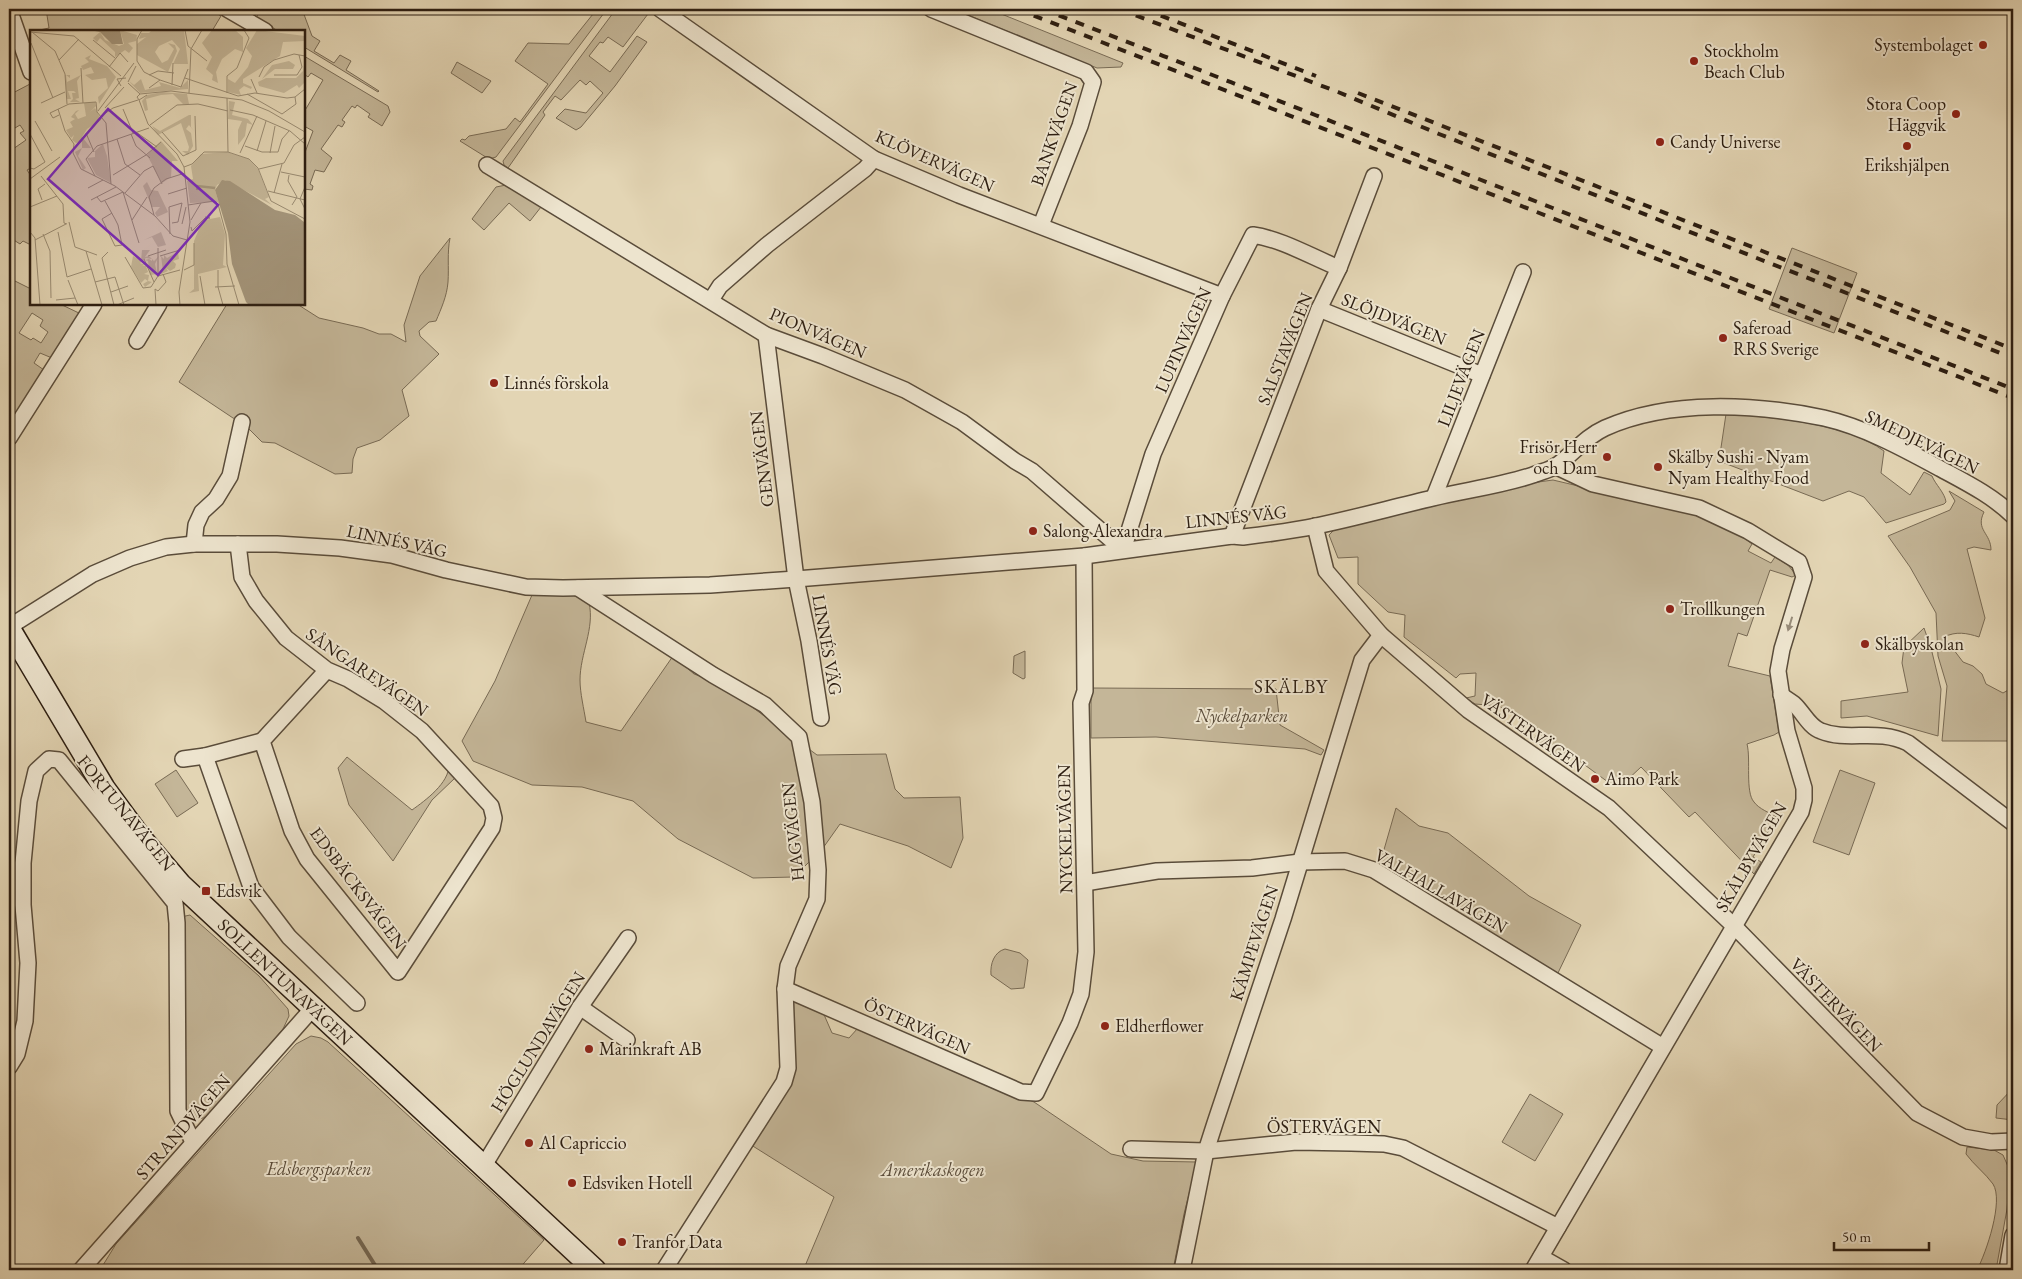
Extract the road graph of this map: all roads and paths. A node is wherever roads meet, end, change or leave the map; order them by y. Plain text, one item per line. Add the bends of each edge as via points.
1 (9, 9) edge
2 (227, 9) edge
3 (660, 9) edge
4 (931, 9) edge
5 (263, 30) edge
6 (30, 69) edge
7 (874, 159) junction
8 (487, 165) dead end
9 (1374, 176) dead end
10 (1041, 225) junction
11 (1339, 268) junction
12 (1523, 272) dead end
13 (1222, 296) junction
14 (711, 300) junction
15 (93, 305) edge
16 (159, 305) edge
17 (1320, 309) junction
18 (766, 335) junction
19 (137, 341) dead end
20 (1482, 375) junction
21 (242, 422) dead end
22 (9, 438) edge
23 (1555, 466) junction
24 (1434, 498) junction
25 (2013, 516) edge
26 (1315, 526) junction
27 (1232, 536) junction
28 (194, 544) junction
29 (238, 544) junction
30 (1123, 550) junction
31 (1084, 556) junction
32 (796, 579) junction
33 (578, 588) junction
34 (9, 627) edge
35 (1381, 635) junction
36 (327, 670) junction
37 (1781, 695) junction
38 (821, 718) dead end
39 (262, 741) junction
40 (205, 756) junction
41 (183, 759) dead end
42 (2013, 823) edge
43 (1300, 862) junction
44 (1085, 883) junction
45 (1734, 926) junction
46 (628, 938) dead end
47 (398, 972) joint
48 (785, 989) junction
49 (357, 1003) dead end
50 (580, 1007) junction
51 (313, 1008) junction
52 (15, 1032) edge
53 (627, 1040) dead end
54 (1663, 1047) junction
55 (9, 1067) edge
56 (1036, 1093) joint
57 (2013, 1141) edge
58 (193, 1142) junction
59 (1131, 1149) dead end
60 (1206, 1151) junction
61 (483, 1167) junction
62 (1558, 1227) junction
63 (2013, 1235) edge
64 (1537, 1264) edge
65 (81, 1270) edge
66 (595, 1270) edge
67 (664, 1270) edge
68 (1182, 1270) edge
69 (1564, 1270) edge
70 (2007, 1270) edge

1 - 6 street
2 - 5 street
3 - 7 street, KLÖVERVÄGEN
4 - 10 street, BANKVÄGEN via 1086,72 1093,82 1080,126
7 - 10 street, KLÖVERVÄGEN
7 - 14 street via 766,245 720,286
8 - 14 street, PIONVÄGEN
9 - 11 street, SALSTAVÄGEN
10 - 13 street, KLÖVERVÄGEN
11 - 13 street, LUPINVÄGEN via 1281,243 1253,235
11 - 17 street, SALSTAVÄGEN
12 - 20 street, LILJEVÄGEN
13 - 30 street, LUPINVÄGEN via 1153,454
14 - 18 street, PIONVÄGEN
15 - 22 street
16 - 19 street
17 - 20 street, SLÖJDVÄGEN
17 - 27 street, SALSTAVÄGEN
18 - 30 street, PIONVÄGEN via 904,390 962,422 1032,471
18 - 32 street, GENVÄGEN
20 - 24 street, LILJEVÄGEN
21 - 28 street via 230,476 216,499 202,512 196,525
23 - 24 street, LINNÉS VÄG via 1532,475
23 - 25 street, SMEDJEVÄGEN via 1579,444 1604,428 1644,415 1714,407 1758,407 1825,418 1883,440 1958,478
23 -> 37 street, SKÄLBYVÄGEN via 1593,484 1699,508 1748,531 1799,562 1804,577 1782,649 1778,671
24 - 26 street, LINNÉS VÄG
26 - 27 street, LINNÉS VÄG
26 - 35 street, VÄSTERVÄGEN via 1326,571
27 - 30 street, LINNÉS VÄG
28 - 29 street, LINNÉS VÄG
28 - 34 street, LINNÉS VÄG via 166,547 100,571
29 - 33 street, LINNÉS VÄG via 340,548 392,555 526,587
29 - 36 street, SÅNGAREVÄGEN via 242,577 256,601 286,638
30 - 31 street, LINNÉS VÄG
31 - 32 street, LINNÉS VÄG
31 - 44 street, NYCKELVÄGEN via 1086,691 1081,703
32 - 33 street, LINNÉS VÄG
32 - 38 street, LINNÉS VÄG
33 - 48 street, HAGVÄGEN via 765,705 799,737 812,802 817,899 788,966
34 - 51 street, SOLLENTUNAVÄGEN via 104,788 140,837 181,885
35 - 43 street, KÄMPEVÄGEN via 1362,660
35 - 45 street, VÄSTERVÄGEN via 1468,710 1609,808
36 - 39 street
36 - 47 street, SÅNGAREVÄGEN via 384,701 422,731 482,795 491,806 494,818 492,828
37 - 42 street via 1819,730 1831,734 1884,735 1908,743
37 - 45 street, SKÄLBYVÄGEN via 1787,731 1804,788 1804,800 1801,812
39 - 40 street
39 - 47 street, EDSBÄCKSVÄGEN via 292,831 307,858
40 - 41 street
40 - 49 street via 250,887 289,936
43 - 44 street, VALHALLAVÄGEN via 1252,868 1157,871
43 - 54 street, VALHALLAVÄGEN via 1345,861 1374,870
43 - 60 street, KÄMPEVÄGEN
44 - 56 street, NYCKELVÄGEN via 1086,952 1081,994
45 - 54 street, SKÄLBYVÄGEN
45 - 57 street, VÄSTERVÄGEN via 1917,1113 1963,1137 1991,1142
46 - 50 street, HÖGLUNDAVÄGEN
48 - 56 street, ÖSTERVÄGEN via 1021,1092
48 - 67 street, HAGVÄGEN via 788,1068 784,1082
50 - 53 street
50 - 61 street, HÖGLUNDAVÄGEN
51 - 58 street, STRANDVÄGEN
51 - 61 street, SOLLENTUNAVÄGEN
52 - 55 street, FORTUNAVÄGEN via 17,1054
52 - 58 street, FORTUNAVÄGEN via 25,1021 28,963 23,863 29,801 36,770 49,759 59,760 175,903 178,1111
54 - 62 street, SKÄLBYVÄGEN
58 - 65 street, STRANDVÄGEN
59 - 60 street, ÖSTERVÄGEN
60 - 62 street, ÖSTERVÄGEN via 1296,1142 1403,1148
60 - 68 street, KÄMPEVÄGEN
61 - 66 street, SOLLENTUNAVÄGEN
62 - 64 street, SKÄLBYVÄGEN
63 - 70 street
64 - 69 street

